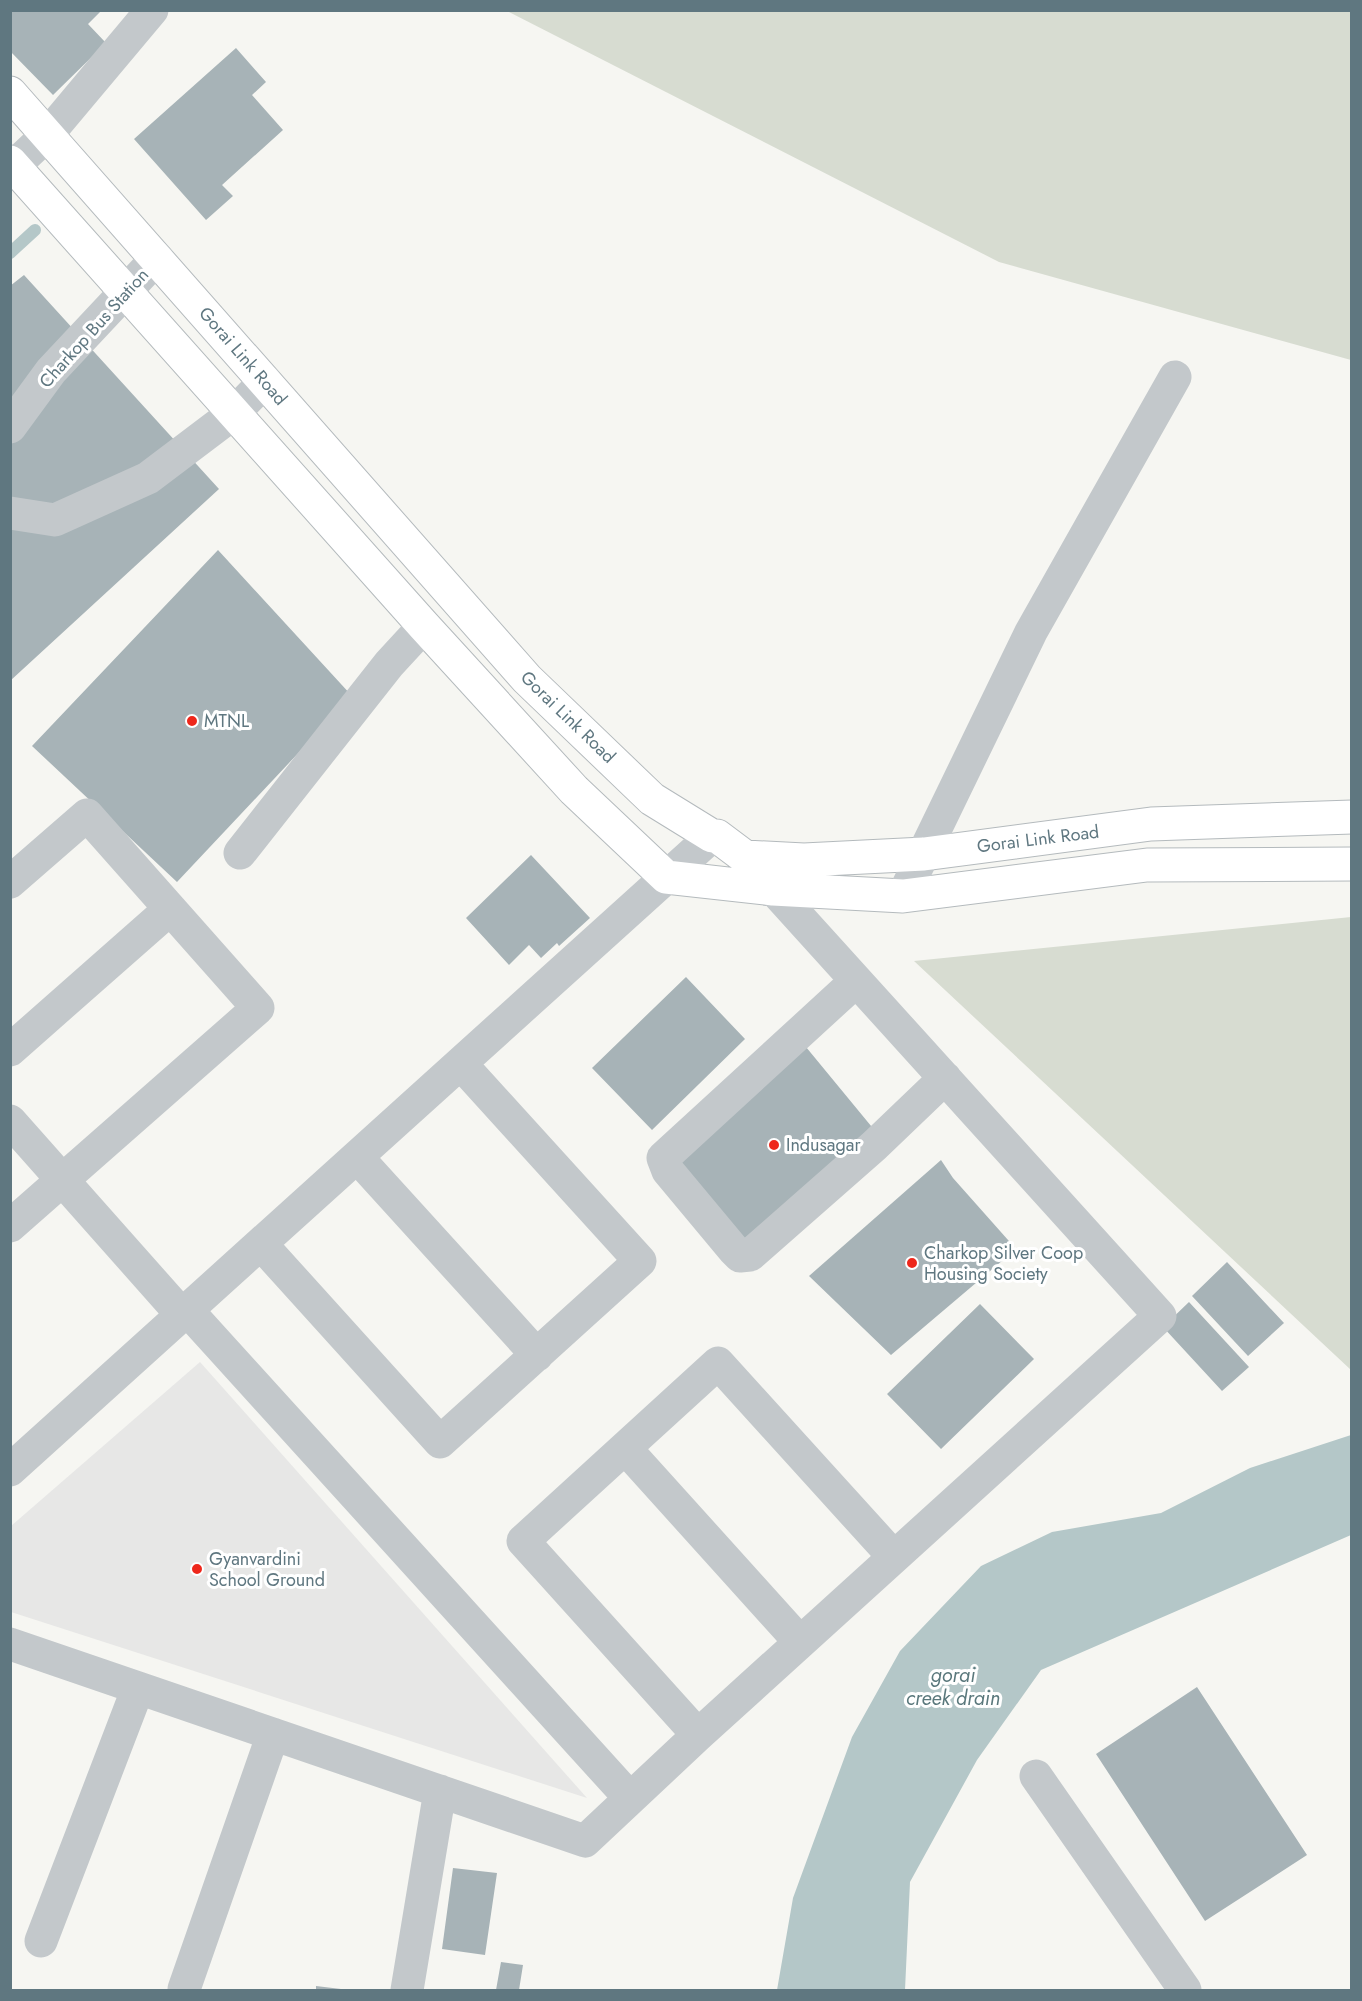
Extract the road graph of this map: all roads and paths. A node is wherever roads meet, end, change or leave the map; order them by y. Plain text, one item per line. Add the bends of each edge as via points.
1 (152, 10) edge
2 (10, 93) edge
3 (48, 134) junction
4 (12, 164) edge
5 (157, 258) junction
6 (126, 292) junction
7 (1174, 377) dead end
8 (265, 381) junction
9 (234, 413) junction
10 (10, 428) edge
11 (10, 513) edge
12 (424, 626) junction
13 (1352, 817) edge
14 (712, 836) junction
15 (240, 853) dead end
16 (924, 854) junction
17 (745, 857) junction
18 (1352, 864) edge
19 (666, 877) junction
20 (10, 882) edge
21 (773, 889) junction
22 (903, 896) junction
23 (170, 909) junction
24 (856, 981) junction
25 (10, 1050) edge
26 (460, 1064) junction
27 (945, 1078) junction
28 (10, 1121) edge
29 (357, 1157) junction
30 (62, 1180) junction
31 (10, 1226) edge
32 (261, 1244) junction
33 (185, 1313) junction
34 (537, 1355) junction
35 (625, 1448) junction
36 (10, 1470) edge
37 (894, 1557) junction
38 (800, 1642) junction
39 (10, 1644) edge
40 (138, 1688) junction
41 (273, 1734) junction
42 (698, 1735) junction
43 (1036, 1776) dead end
44 (440, 1791) junction
45 (630, 1797) junction
46 (42, 1941) dead end
47 (184, 1989) edge
48 (407, 1990) edge
49 (1185, 1990) edge

1 - 3 street
2 - 3 main road, Gorai Link Road
3 - 4 street
3 - 5 main road, Gorai Link Road
4 - 6 main road
5 - 6 street, Charkop Bus Station
5 - 8 main road, Gorai Link Road
6 - 9 main road
6 - 10 street, Charkop Bus Station via 51,370
7 - 16 street via 1031,632
8 - 9 street
8 - 14 main road, Gorai Link Road via 527,679 652,798
9 - 11 street via 148,478 55,520
9 - 12 main road
12 - 15 street via 389,664
12 - 19 main road via 574,790
13 - 16 main road, Gorai Link Road via 1151,824
14 - 17 main road, Gorai Link Road
14 - 19 street
16 - 17 main road, Gorai Link Road via 804,860
16 - 22 street
17 - 21 street
18 - 22 main road via 1147,865
19 - 21 main road
19 - 26 street
20 - 23 street via 87,814
21 - 22 main road
21 - 24 street
23 - 25 street
23 - 30 street via 258,1008
24 - 27 street
24 - 27 street via 663,1158 668,1170 733,1249 741,1256 750,1255
26 - 29 street
26 - 34 street via 640,1261
27 - 37 street via 1160,1316
28 - 30 street
29 - 32 street
29 - 34 street
30 - 31 street
30 - 33 street
32 - 33 street
32 - 34 street via 440,1442
33 - 36 street
33 - 45 street
35 - 37 street via 718,1363
35 - 38 street
35 - 42 street via 523,1541
37 - 38 street
38 - 42 street
39 - 40 street
40 - 41 street
40 - 46 street
41 - 44 street
41 - 47 street
42 - 45 street
43 - 49 street
44 - 45 street via 585,1841
44 - 48 street

